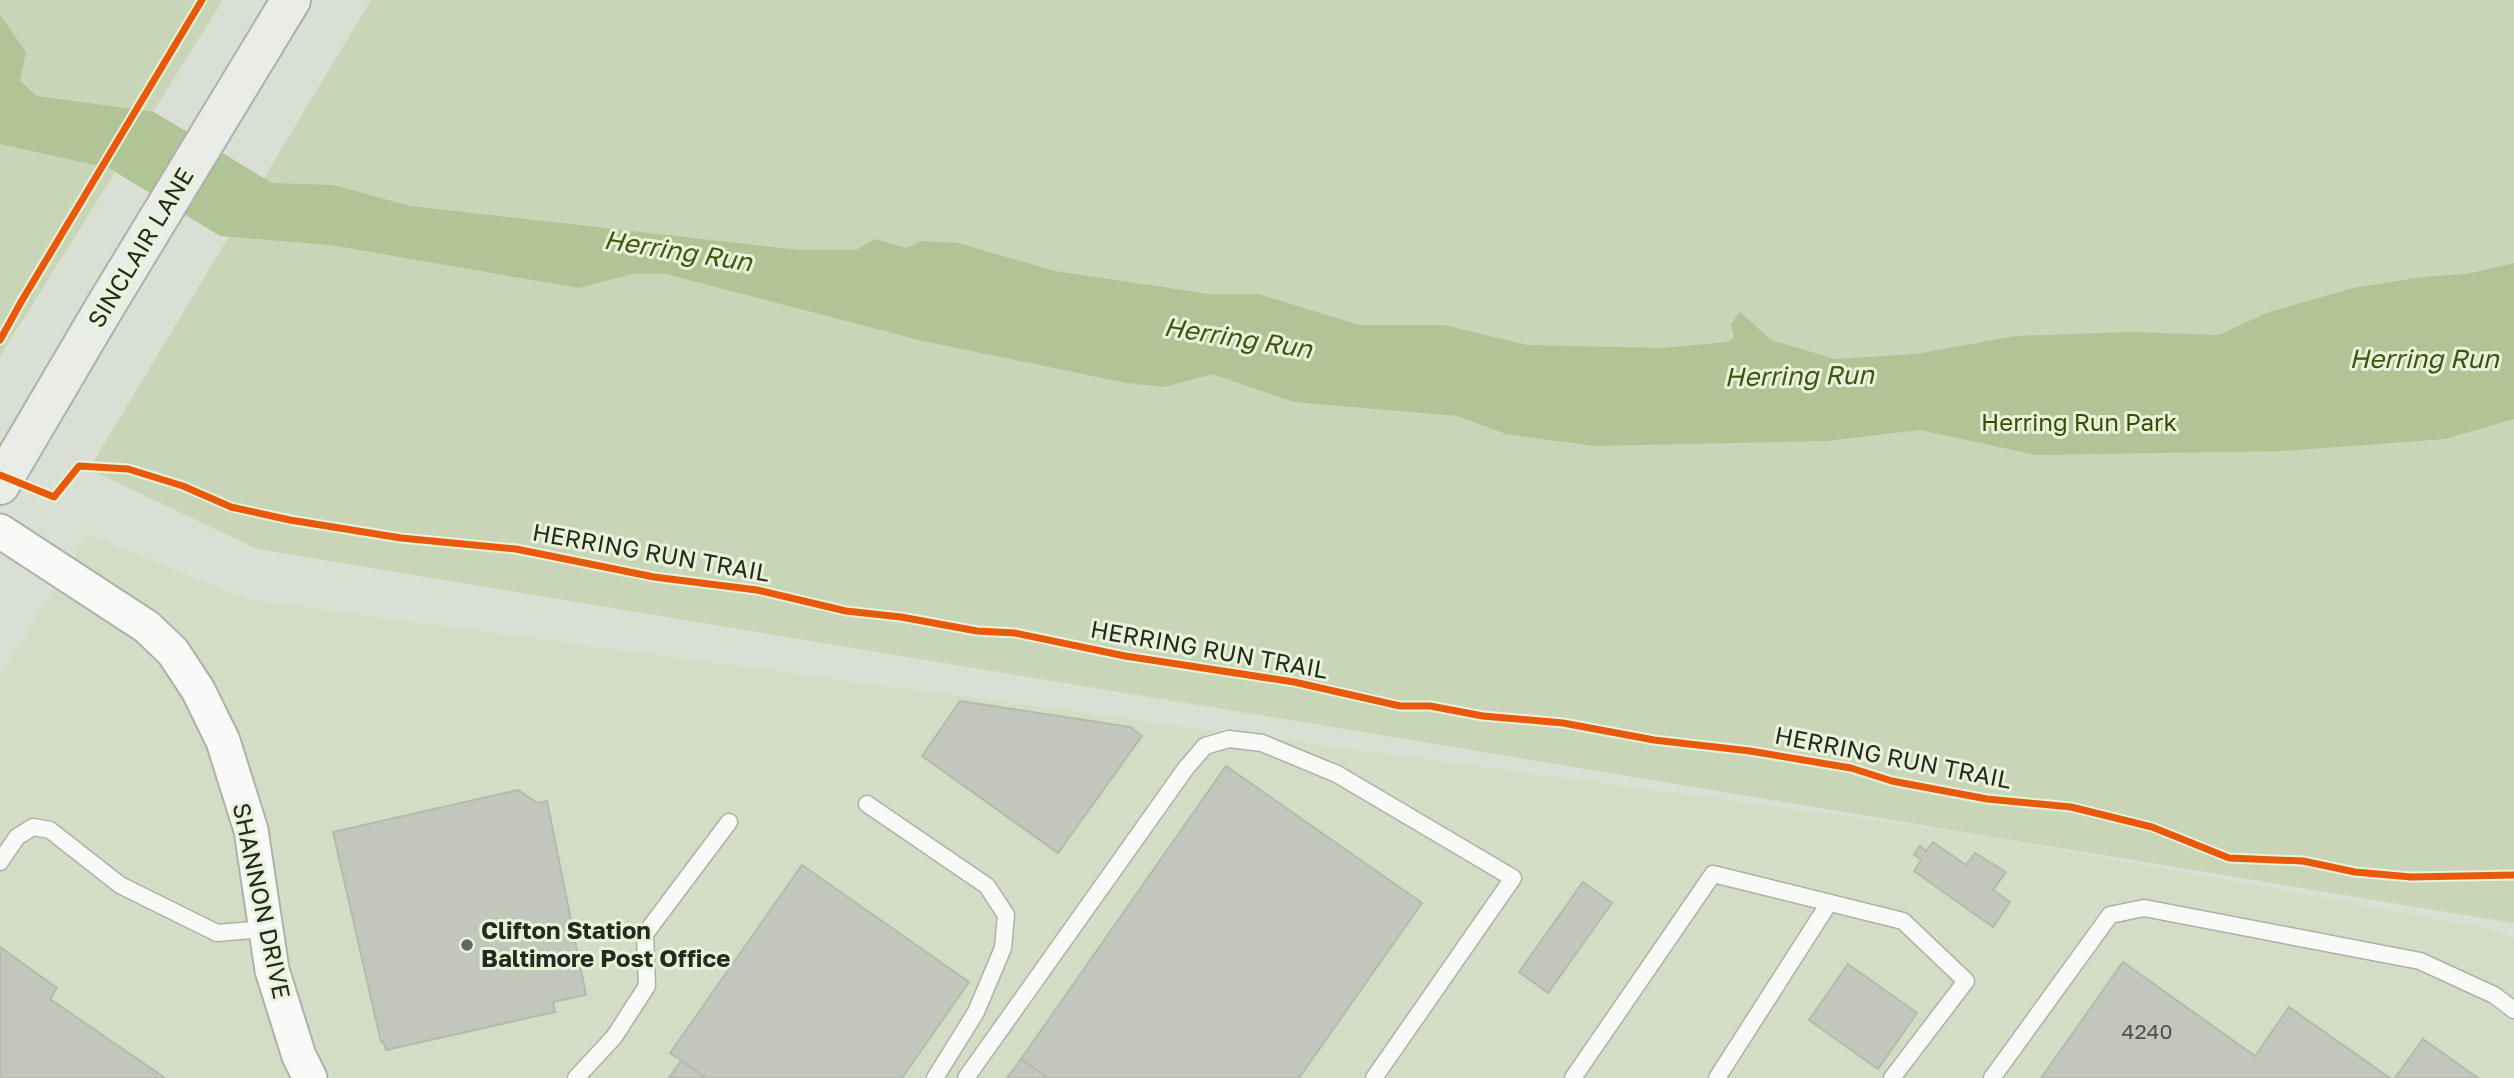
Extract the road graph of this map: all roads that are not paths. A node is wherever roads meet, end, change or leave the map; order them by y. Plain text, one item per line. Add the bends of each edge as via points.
1 (290, 4) edge
2 (0, 485) edge
3 (0, 531) edge
4 (867, 804) dead end
5 (729, 822) dead end
6 (0, 862) edge
7 (1829, 903) junction
8 (265, 929) junction
9 (2514, 1010) edge
10 (310, 1078) edge
11 (576, 1078) edge
12 (935, 1078) edge
13 (966, 1078) edge
14 (1374, 1078) edge
15 (1573, 1078) edge
16 (1717, 1078) edge
17 (1892, 1078) edge
18 (1992, 1078) edge

1 - 2 main road, SINCLAIR LANE
3 - 8 street, SHANNON DRIVE via 147,627 185,667 223,741 251,830
4 - 12 lane via 987,886 1006,915 1003,948 976,1012
5 - 11 lane via 645,934 647,986 614,1037
6 - 8 lane via 17,837 33,827 50,830 120,884 217,933
7 - 15 lane via 1713,874
7 - 16 lane
7 - 17 lane via 1903,921 1966,981
8 - 10 street, SHANNON DRIVE via 283,1008
9 - 18 lane via 2494,995 2420,961 2144,908 2110,915
13 - 14 lane via 1186,768 1205,746 1229,739 1262,743 1336,774 1513,878

